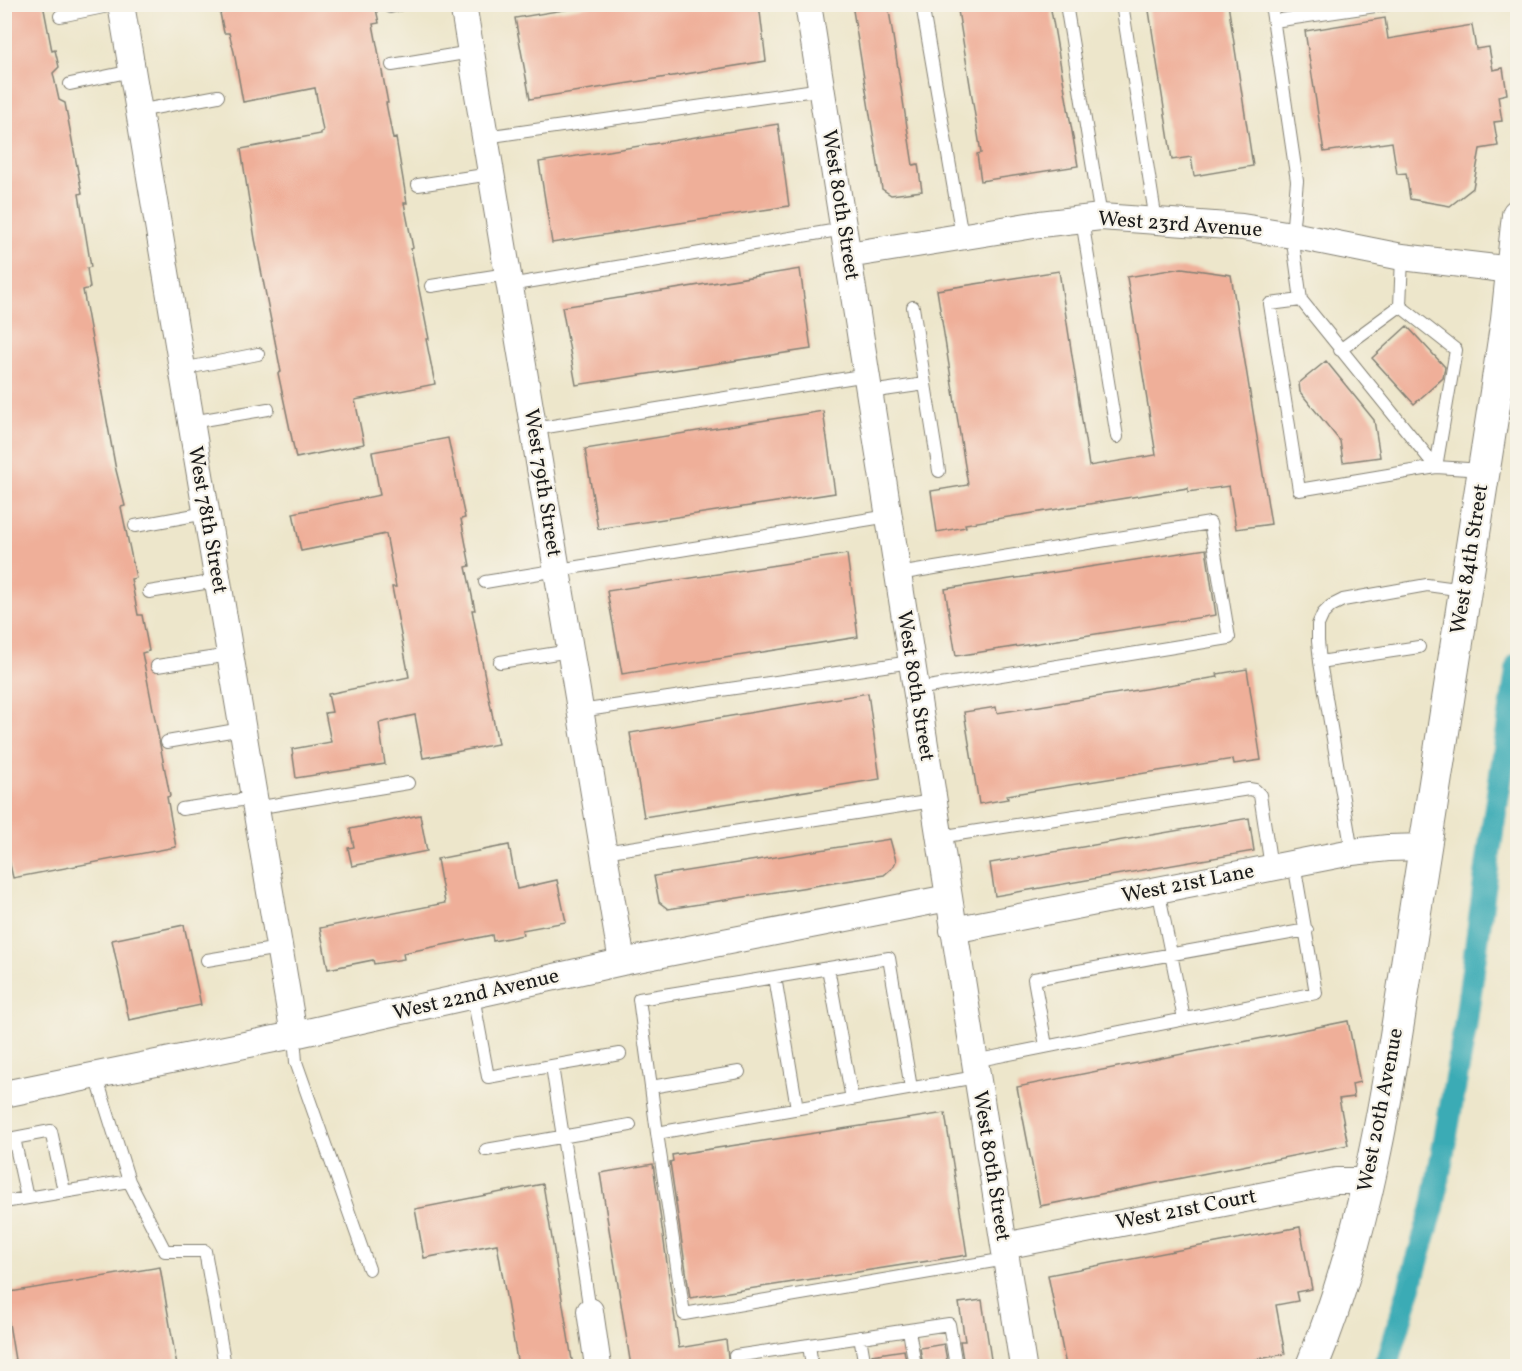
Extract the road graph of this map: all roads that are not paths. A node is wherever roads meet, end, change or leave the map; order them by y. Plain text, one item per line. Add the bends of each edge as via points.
1 (119, 4) edge
2 (463, 4) edge
3 (808, 4) edge
4 (1066, 4) edge
5 (1122, 4) edge
6 (1271, 4) edge
7 (1389, 4) edge
8 (923, 10) dead end
9 (60, 16) dead end
10 (1274, 21) junction
11 (471, 52) junction
12 (392, 65) dead end
13 (132, 71) junction
14 (70, 84) dead end
15 (822, 89) junction
16 (218, 96) dead end
17 (138, 111) junction
18 (485, 137) junction
19 (491, 174) junction
20 (418, 185) dead end
21 (1518, 215) edge
22 (1091, 218) junction
23 (1156, 221) junction
24 (844, 230) junction
25 (1292, 235) junction
26 (962, 236) junction
27 (848, 255) junction
28 (1402, 257) junction
29 (1515, 270) edge
30 (508, 279) junction
31 (431, 286) dead end
32 (1302, 300) junction
33 (1400, 306) junction
34 (913, 307) dead end
35 (1340, 350) junction
36 (258, 354) dead end
37 (182, 369) junction
38 (868, 383) junction
39 (925, 384) junction
40 (268, 409) dead end
41 (191, 422) junction
42 (534, 429) junction
43 (1117, 436) dead end
44 (1436, 467) junction
45 (1484, 470) junction
46 (939, 471) dead end
47 (206, 513) junction
48 (889, 516) junction
49 (135, 526) dead end
50 (557, 570) junction
51 (898, 574) junction
52 (217, 581) junction
53 (485, 582) dead end
54 (1465, 590) junction
55 (149, 592) dead end
56 (1419, 647) dead end
57 (570, 651) junction
58 (230, 655) junction
59 (500, 662) dead end
60 (911, 662) junction
61 (1320, 662) junction
62 (157, 666) dead end
63 (916, 689) junction
64 (580, 711) junction
65 (242, 729) junction
66 (167, 742) dead end
67 (408, 783) dead end
68 (933, 801) junction
69 (255, 803) junction
70 (182, 809) dead end
71 (939, 837) junction
72 (1425, 847) junction
73 (604, 852) junction
74 (1352, 852) junction
75 (1283, 865) junction
76 (1158, 889) junction
77 (948, 898) junction
78 (953, 930) junction
79 (1307, 930) junction
80 (279, 948) junction
81 (1172, 954) junction
82 (207, 960) dead end
83 (622, 962) junction
84 (828, 968) junction
85 (775, 977) junction
86 (473, 996) junction
87 (1184, 1019) junction
88 (294, 1035) junction
89 (1046, 1046) junction
90 (620, 1054) dead end
91 (552, 1066) junction
92 (975, 1069) junction
93 (739, 1072) dead end
94 (96, 1076) junction
95 (651, 1087) junction
96 (911, 1088) junction
97 (4, 1094) edge
98 (852, 1099) junction
99 (797, 1108) junction
100 (630, 1125) dead end
101 (657, 1133) junction
102 (562, 1137) junction
103 (486, 1150) dead end
104 (129, 1181) junction
105 (1369, 1181) junction
106 (64, 1191) junction
107 (27, 1198) junction
108 (4, 1202) edge
109 (1005, 1252) junction
110 (369, 1269) dead end
111 (590, 1311) joint
112 (909, 1330) junction
113 (860, 1337) junction
114 (809, 1345) junction
115 (225, 1366) edge
116 (598, 1366) edge
117 (737, 1366) edge
118 (812, 1366) edge
119 (865, 1366) edge
120 (915, 1366) edge
121 (956, 1366) edge
122 (1023, 1366) edge
123 (1312, 1366) edge

1 - 9 lane
1 - 13 street, West 78th Street
2 - 11 street, West 79th Street
3 - 15 street, West 80th Street
4 - 22 lane
5 - 23 lane
6 - 10 lane
7 - 10 lane
8 - 26 lane
10 - 25 lane via 1297,181
11 - 12 lane
11 - 18 street, West 79th Street
13 - 14 lane
13 - 17 street, West 78th Street
15 - 18 lane
15 - 24 street, West 80th Street
16 - 17 lane
17 - 37 street, West 78th Street
18 - 19 street, West 79th Street
19 - 20 lane
19 - 30 street, West 79th Street
21 - 29 street, West 84th Street
22 - 23 street, West 23rd Avenue
22 - 26 street, West 23rd Avenue
22 - 43 lane
23 - 25 street, West 23rd Avenue
24 - 27 street, West 80th Street
24 - 30 lane
25 - 28 street, West 23rd Avenue
25 - 32 lane
26 - 27 street, West 23rd Avenue
27 - 38 street, West 80th Street
28 - 29 street, West 23rd Avenue
28 - 33 lane
29 - 45 street, West 84th Street
30 - 31 lane
30 - 42 street, West 79th Street
32 - 35 lane
32 - 44 lane via 1270,304 1299,490
33 - 35 lane
33 - 44 lane via 1456,350
34 - 39 lane
35 - 44 lane
36 - 37 lane
37 - 41 street, West 78th Street
38 - 39 lane
38 - 42 lane
38 - 48 street, West 80th Street
39 - 46 lane
40 - 41 lane
41 - 47 street, West 78th Street
42 - 50 street, West 79th Street
44 - 45 lane
45 - 54 street, West 84th Street
47 - 49 lane
47 - 52 street, West 78th Street
48 - 50 lane
48 - 51 street, West 80th Street
50 - 53 lane
50 - 57 street, West 79th Street
51 - 60 street, West 80th Street
51 - 63 lane via 1210,523 1229,638
52 - 55 lane
52 - 58 street, West 78th Street
54 - 61 lane via 1426,585 1343,600 1331,606 1318,625
54 - 72 street, West 84th Street
56 - 61 lane
57 - 59 lane
57 - 64 street, West 79th Street
58 - 62 lane
58 - 65 street, West 78th Street
60 - 63 street, West 80th Street
60 - 64 lane
61 - 74 lane
63 - 68 street, West 80th Street
64 - 73 street, West 79th Street
65 - 66 lane
65 - 69 street, West 78th Street
67 - 69 lane
68 - 71 street, West 80th Street
68 - 73 lane
69 - 70 lane
69 - 80 street, West 78th Street
71 - 75 lane via 1249,789 1260,795
71 - 77 street, West 80th Street
72 - 74 street, West 21st Lane
72 - 105 street, West 20th Avenue via 1388,1086
73 - 83 street, West 79th Street
74 - 75 street, West 21st Lane
75 - 76 street, West 21st Lane
75 - 79 lane
76 - 78 street, West 21st Lane
76 - 81 lane
77 - 78 street, West 80th Street
77 - 83 street, West 22nd Avenue
78 - 92 street, West 80th Street
79 - 81 lane
79 - 87 lane via 1316,993
80 - 82 lane
80 - 88 street, West 78th Street
81 - 87 lane
81 - 89 lane via 1034,979
83 - 86 street, West 22nd Avenue
84 - 85 lane
84 - 96 lane via 889,958
84 - 98 lane
85 - 95 lane via 639,999
85 - 99 lane
86 - 88 street, West 22nd Avenue
86 - 91 lane via 488,1077
87 - 89 lane
88 - 94 street, West 22nd Avenue
88 - 110 lane via 296,1062
89 - 92 lane
90 - 91 lane
91 - 102 lane
92 - 96 lane
92 - 109 street, West 80th Street
93 - 95 lane
94 - 97 street, West 22nd Avenue
94 - 104 lane
95 - 101 lane
96 - 98 lane
98 - 99 lane
99 - 101 lane
100 - 102 lane
101 - 109 lane via 684,1314
102 - 103 lane
102 - 111 lane
104 - 106 lane
104 - 115 lane via 165,1251 205,1251
105 - 109 street, West 21st Court via 1336,1181
105 - 123 street, West 20th Avenue via 1342,1284
106 - 107 lane
106 - 107 lane via 51,1131 14,1138
107 - 108 lane
109 - 122 street, West 80th Street
111 - 116 street
112 - 113 lane
112 - 120 lane
112 - 121 lane via 949,1324
113 - 114 lane
113 - 119 lane
114 - 117 lane via 735,1356
114 - 118 lane

